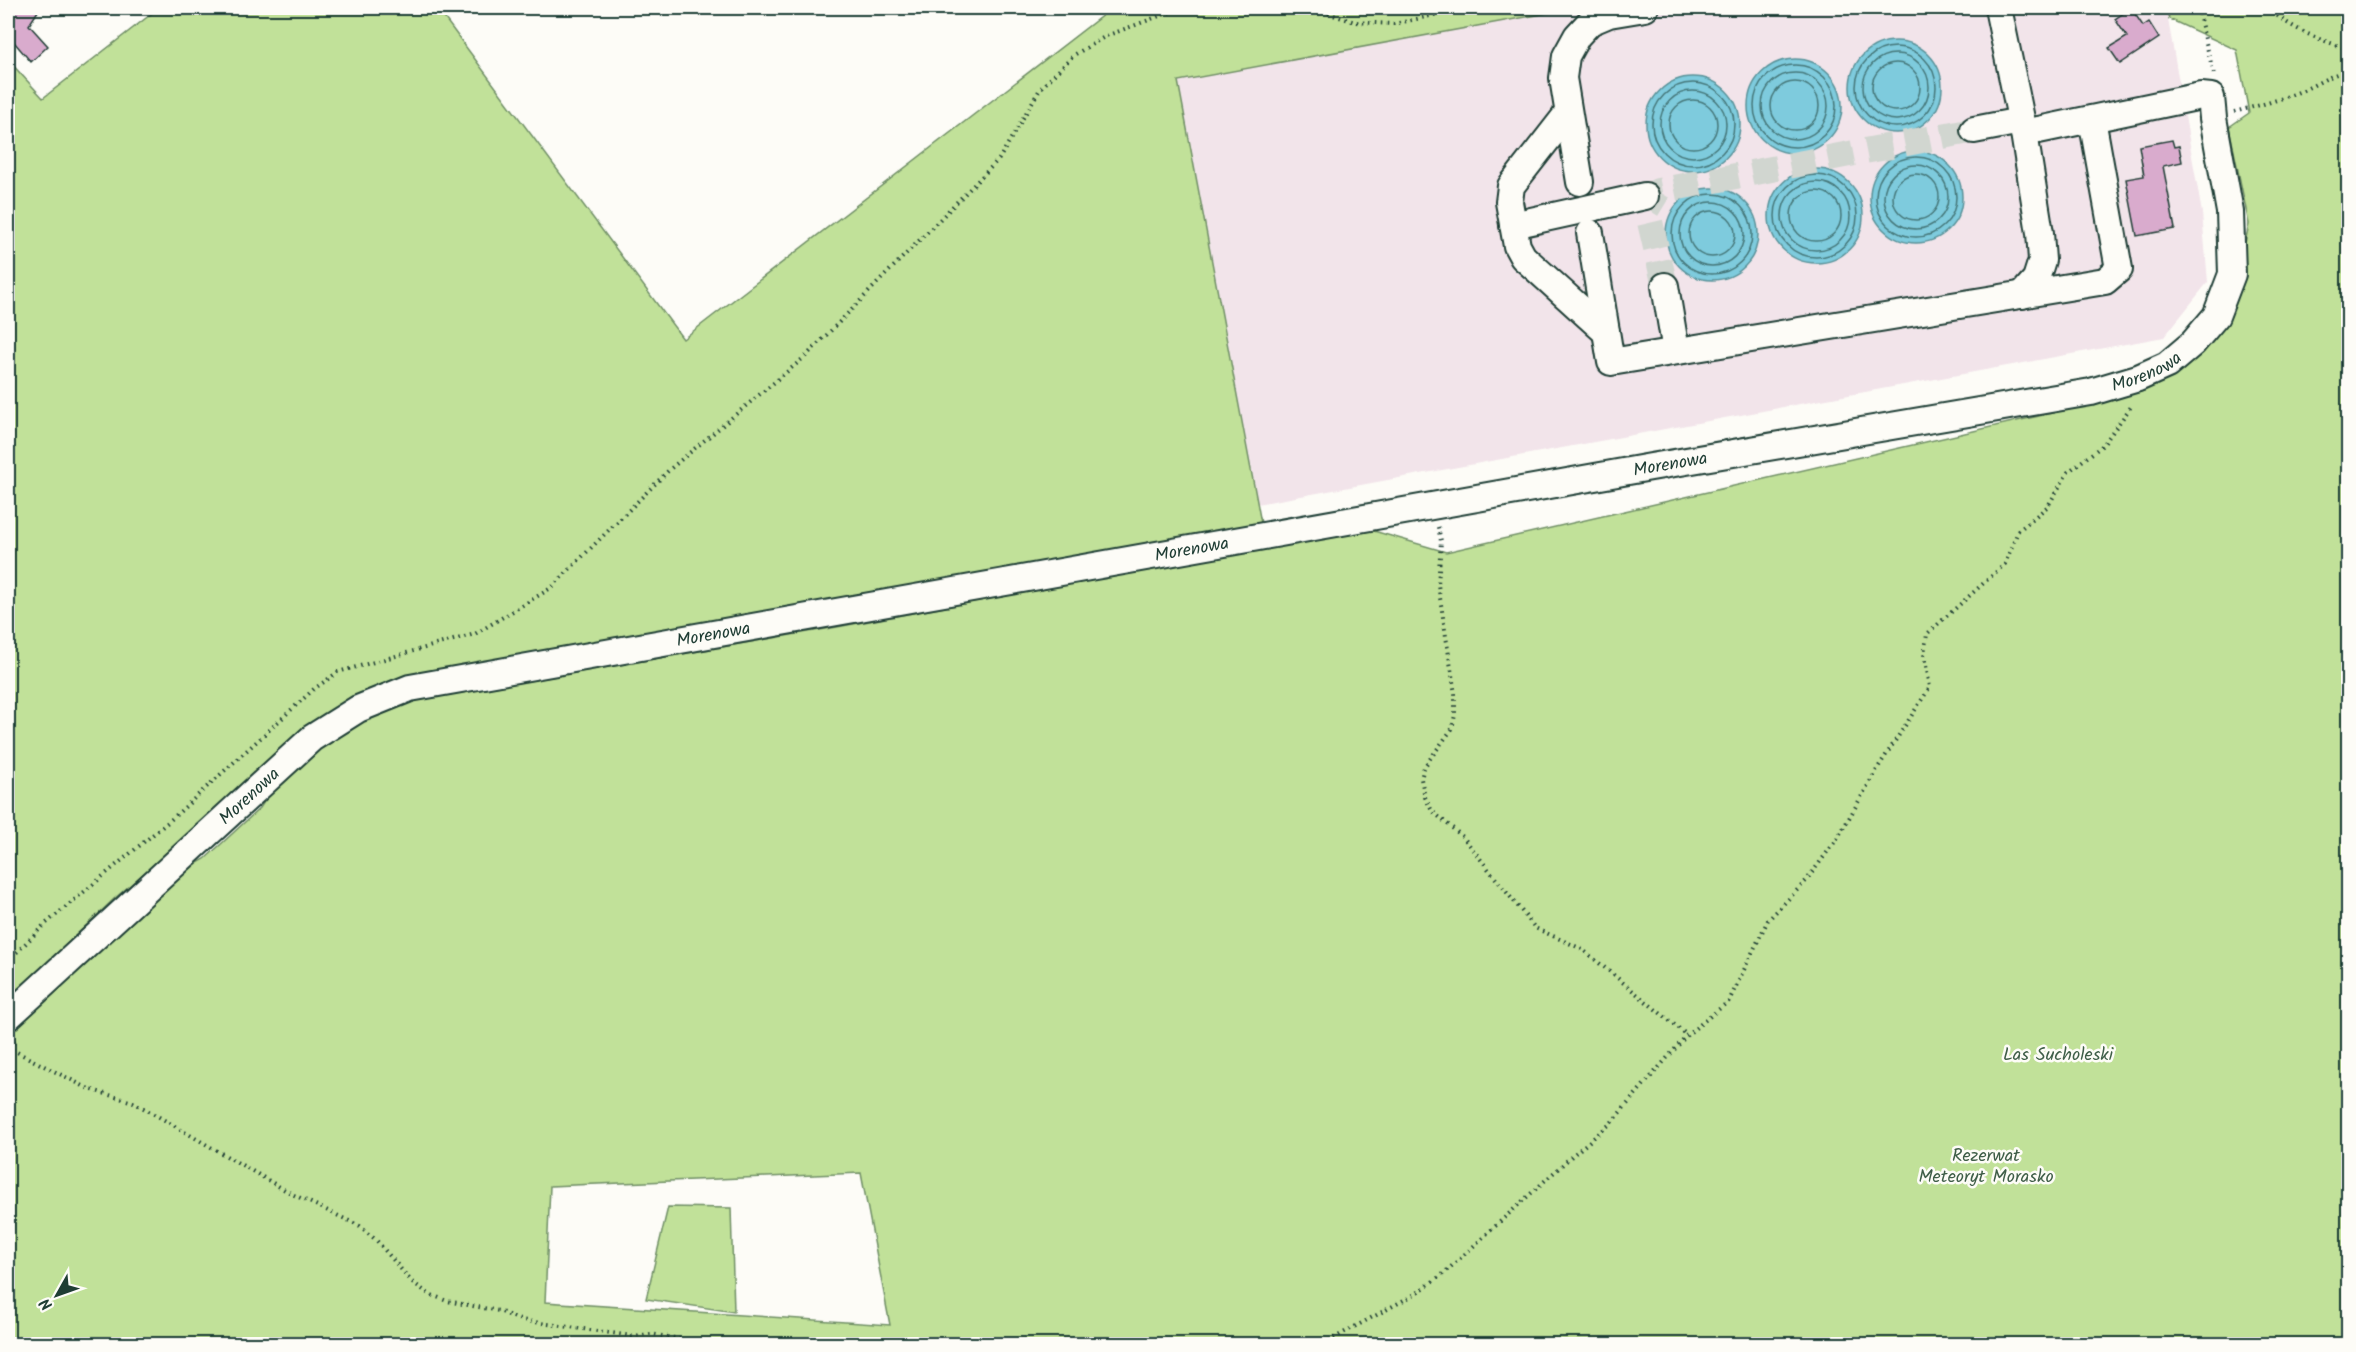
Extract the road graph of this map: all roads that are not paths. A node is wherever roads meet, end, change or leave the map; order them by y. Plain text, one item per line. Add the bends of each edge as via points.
1 (1645, 8) edge
2 (1998, 8) edge
3 (1568, 113) junction
4 (2092, 119) junction
5 (2023, 127) junction
6 (1974, 130) tunnel mouth
7 (1580, 182) dead end
8 (1645, 196) dead end
9 (1513, 225) junction
10 (1590, 233) dead end
11 (1665, 286) tunnel mouth
12 (2022, 295) junction
13 (1606, 332) junction
14 (1676, 351) junction
15 (8, 1017) edge

1 - 3 lane via 1609,14 1590,22 1577,36 1566,56 1563,78
2 - 5 lane
3 - 7 lane
3 - 9 lane via 1511,186
4 - 5 lane
4 - 12 lane via 2119,269 2105,281
4 - 15 lane, Morenowa via 2201,96 2212,107 2230,212 2232,274 2216,316 2193,344 2167,365 2138,378 2091,392 410,688 358,709 312,738
5 - 6 lane
5 - 12 lane via 2042,260 2036,279
8 - 9 lane
9 - 13 lane via 1523,257
10 - 13 lane
11 - 14 lane
12 - 14 lane
13 - 14 lane via 1611,362

